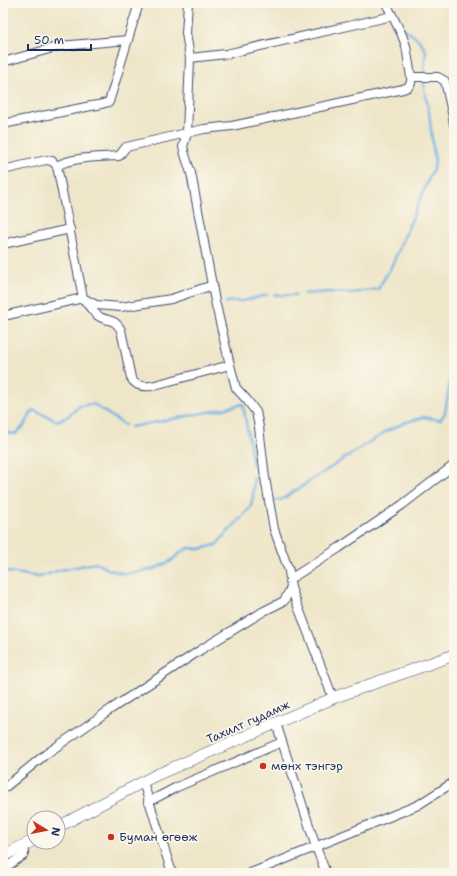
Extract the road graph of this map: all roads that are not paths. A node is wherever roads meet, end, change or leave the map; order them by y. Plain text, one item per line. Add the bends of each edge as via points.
1 (139, 3) edge
2 (188, 3) edge
3 (386, 3) edge
4 (392, 16) junction
5 (128, 40) junction
6 (190, 58) junction
7 (3, 62) edge
8 (411, 77) junction
9 (3, 124) edge
10 (454, 125) edge
11 (187, 133) junction
12 (57, 166) junction
13 (3, 170) edge
14 (70, 229) junction
15 (3, 244) edge
16 (212, 285) junction
17 (84, 298) junction
18 (3, 316) edge
19 (230, 364) junction
20 (454, 465) edge
21 (290, 584) junction
22 (454, 655) edge
23 (333, 698) junction
24 (276, 724) junction
25 (282, 742) junction
26 (143, 782) junction
27 (454, 782) edge
28 (3, 789) edge
29 (148, 802) junction
30 (66, 823) edge
31 (26, 844) edge
32 (22, 846) junction
33 (316, 847) junction
34 (3, 856) edge
35 (3, 869) edge
36 (172, 873) edge
37 (252, 873) edge
38 (326, 873) edge

1 - 5 street
2 - 6 street via 186,33
3 - 4 street
4 - 6 street via 226,54
4 - 8 street via 406,46
5 - 7 street via 60,46
5 - 9 street via 109,102
6 - 11 street
8 - 10 street via 438,77 444,82
8 - 11 street via 411,83 403,89 232,126
11 - 12 street via 126,147 119,156 63,162
11 - 16 street via 183,147 191,173
12 - 13 street via 46,160
12 - 14 street
14 - 15 street
14 - 17 street
16 - 17 street via 171,299 121,307 96,305
16 - 19 street
17 - 18 street
17 - 19 street via 95,313 118,325 131,378 137,385 150,386
19 - 21 street via 236,388 256,412 274,529 289,571
20 - 21 street
21 - 23 street
21 - 28 street via 284,601 202,649 111,709 46,754
22 - 23 main road, Тахилт гудамж
23 - 24 main road, Тахилт гудамж
24 - 25 street
24 - 26 main road, Тахилт гудамж
25 - 29 street
25 - 33 street
26 - 29 street
26 - 30 main road, Тахилт гудамж
27 - 33 street via 418,805
29 - 36 street
31 - 32 main road
32 - 34 main road
32 - 35 street via 24,855
33 - 37 street
33 - 38 street

